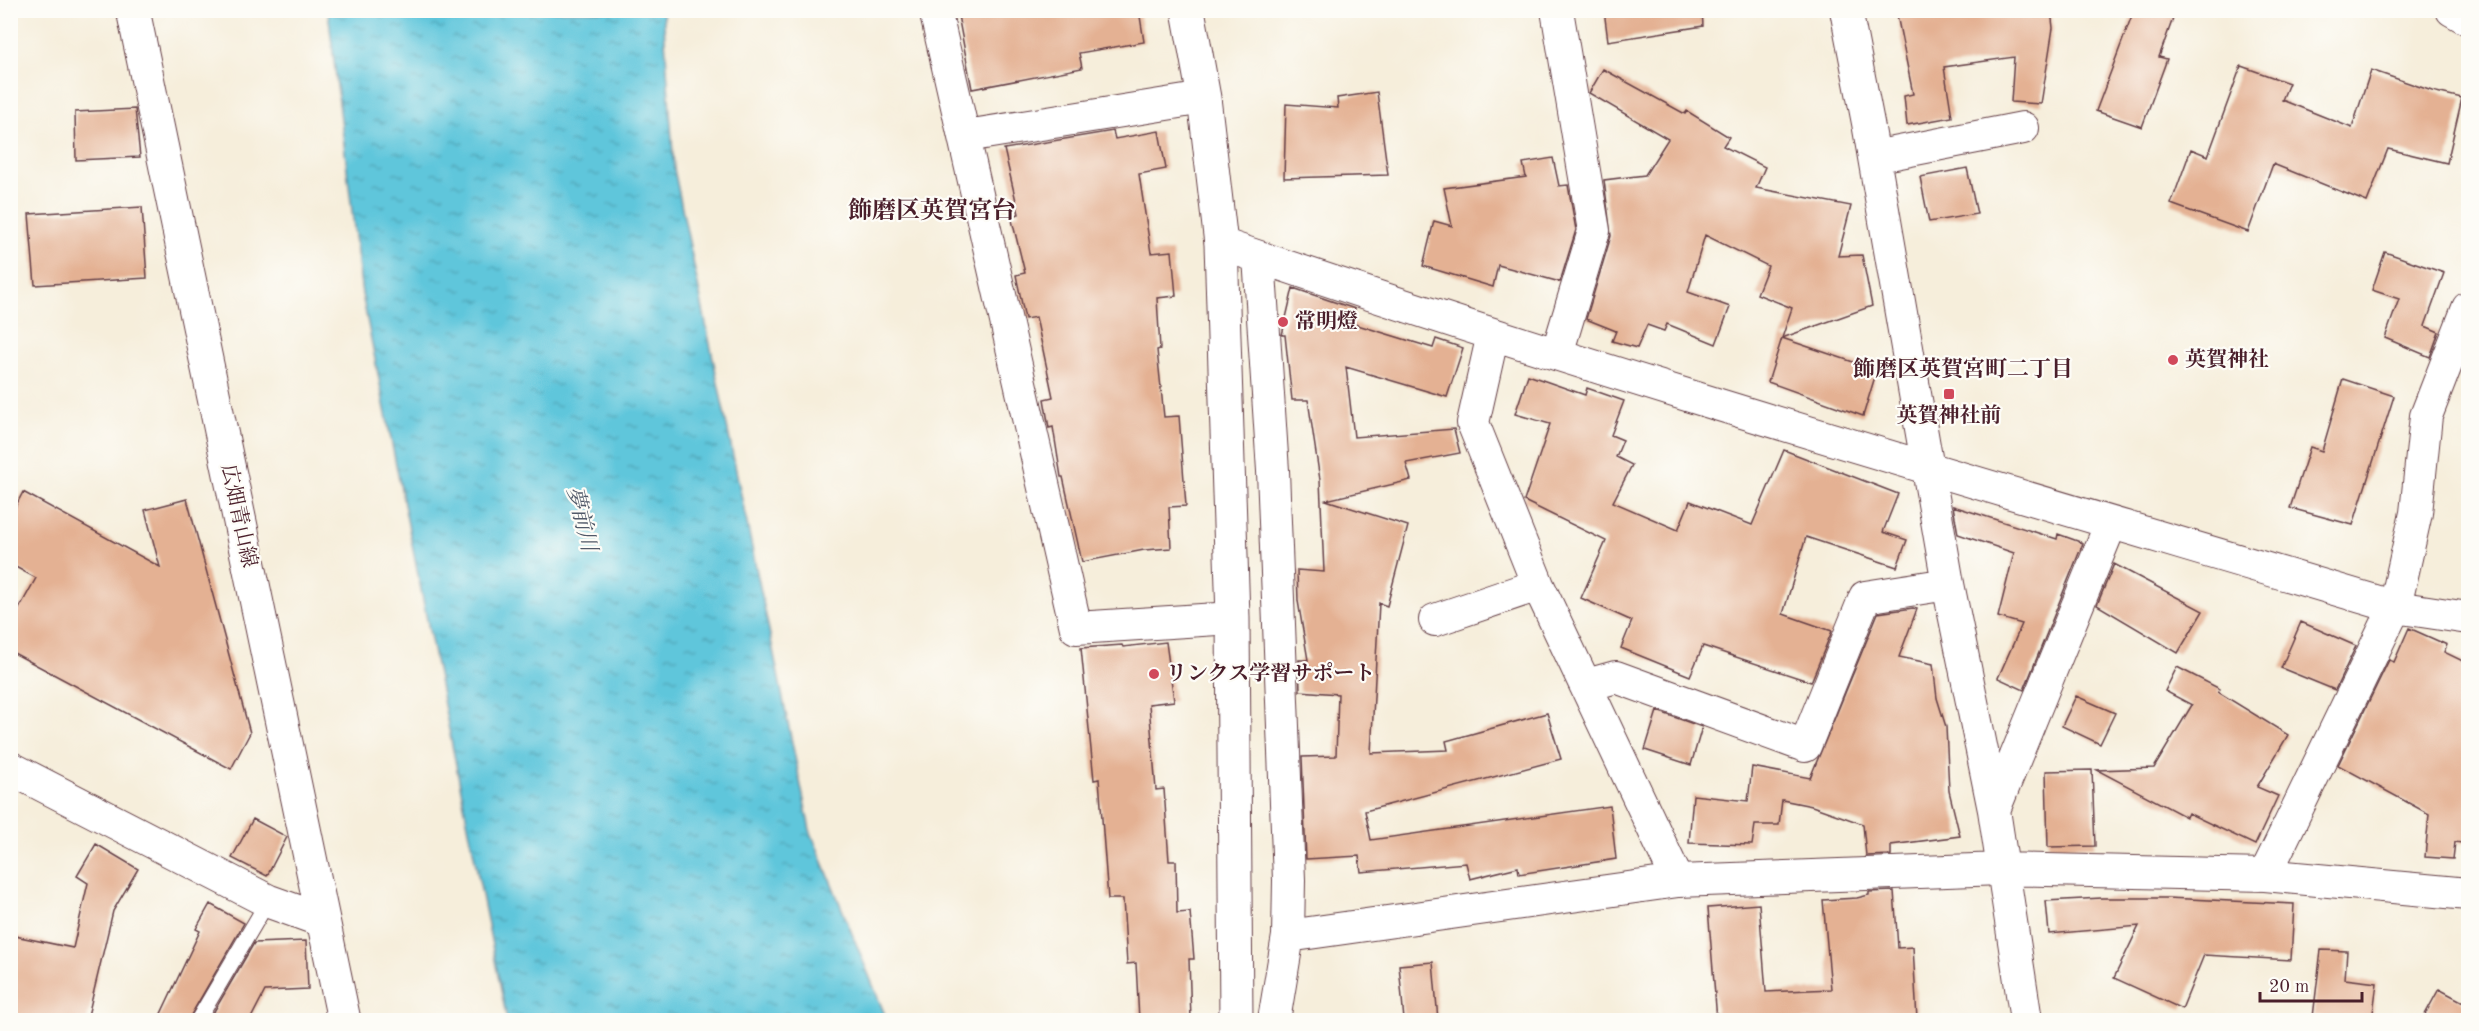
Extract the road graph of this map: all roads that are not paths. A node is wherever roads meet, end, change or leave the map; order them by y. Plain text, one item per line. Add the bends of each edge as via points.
1 (133, 10) edge
2 (935, 10) edge
3 (1188, 10) edge
4 (1557, 10) edge
5 (1845, 10) edge
6 (2452, 10) edge
7 (2469, 19) edge
8 (1204, 98) junction
9 (2023, 128) dead end
10 (966, 136) junction
11 (1874, 157) junction
12 (1221, 243) junction
13 (1259, 257) junction
14 (2465, 327) edge
15 (1492, 334) junction
16 (1557, 354) junction
17 (1928, 468) junction
18 (2111, 523) junction
19 (1948, 584) junction
20 (1538, 585) junction
21 (2395, 607) junction
22 (1233, 618) junction
23 (2469, 618) edge
24 (1435, 620) dead end
25 (1587, 686) junction
26 (10, 768) edge
27 (1994, 810) junction
28 (2001, 869) junction
29 (2265, 875) junction
30 (1678, 881) junction
31 (2469, 894) edge
32 (268, 901) junction
33 (321, 920) junction
34 (1288, 936) junction
35 (198, 1020) edge
36 (344, 1020) edge
37 (1236, 1020) edge
38 (1274, 1020) edge
39 (2026, 1020) edge

1 - 33 street, 広畑青山線
2 - 10 street
3 - 8 street
4 - 16 street via 1594,231
5 - 11 street
6 - 7 street
8 - 10 street
8 - 12 street
9 - 11 street
10 - 22 street via 1076,628
11 - 17 street
12 - 13 street
12 - 22 street
13 - 15 street
13 - 34 street via 1274,495
14 - 21 street via 2426,416 2416,513
15 - 16 street
15 - 20 street via 1473,423
16 - 17 street
17 - 18 street
17 - 19 street
18 - 21 street
18 - 27 street
19 - 25 street via 1865,597 1805,746 1616,676
19 - 27 street
20 - 24 street
20 - 25 street
21 - 23 street
21 - 29 street
22 - 37 street
25 - 30 street
26 - 32 street
27 - 28 street
28 - 29 street
28 - 30 street
28 - 39 street
29 - 31 street
30 - 34 street
32 - 33 street
32 - 35 lane
33 - 36 street, 広畑青山線
34 - 38 street

